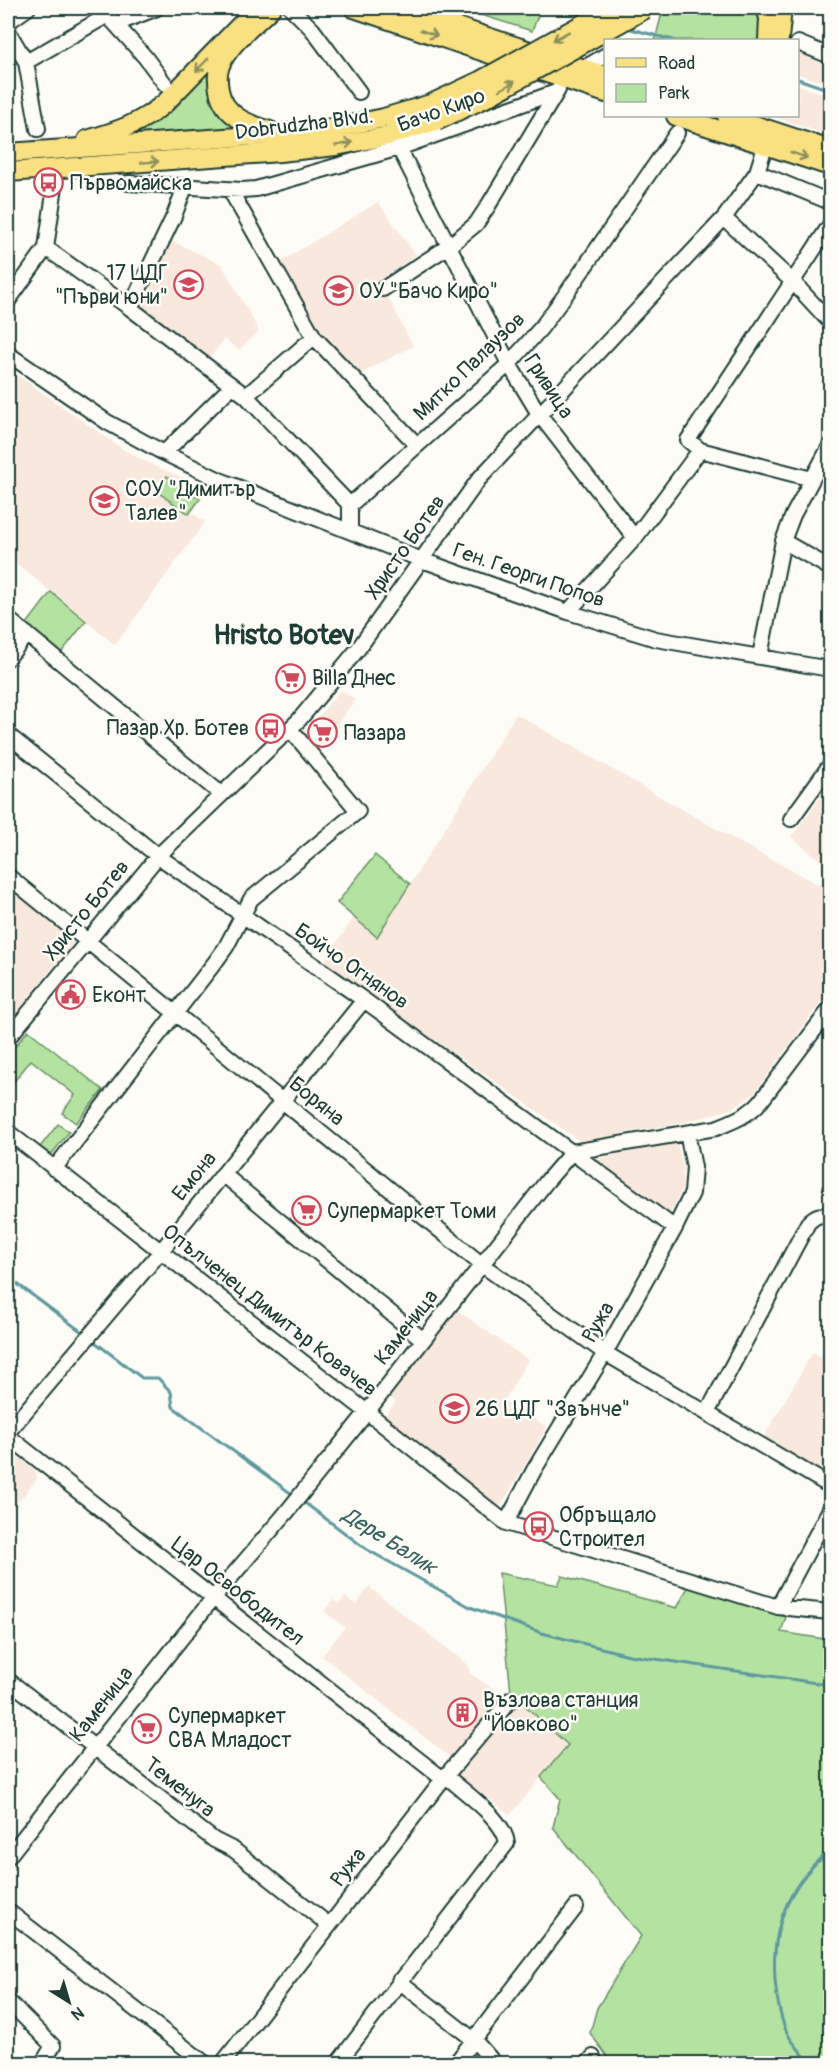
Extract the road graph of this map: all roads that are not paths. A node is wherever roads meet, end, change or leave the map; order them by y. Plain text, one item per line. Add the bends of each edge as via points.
1 (28, 8) edge
2 (157, 8) edge
3 (257, 8) edge
4 (271, 8) edge
5 (291, 8) edge
6 (354, 8) edge
7 (399, 8) edge
8 (612, 8) edge
9 (646, 8) edge
10 (766, 8) edge
11 (782, 8) edge
12 (108, 16) edge
13 (8, 22) edge
14 (8, 31) edge
15 (768, 39) edge
16 (779, 39) edge
17 (799, 43) edge
18 (604, 56) edge
19 (831, 56) edge
20 (26, 62) junction
21 (583, 69) junction
22 (604, 75) edge
23 (165, 84) dead end
24 (561, 86) junction
25 (359, 92) dead end
26 (604, 93) edge
27 (433, 112) junction
28 (677, 124) edge
29 (38, 129) dead end
30 (756, 132) edge
31 (280, 134) junction
32 (399, 148) junction
33 (48, 150) junction
34 (831, 150) edge
35 (8, 153) edge
36 (831, 166) edge
37 (8, 172) edge
38 (128, 183) dead end
39 (55, 186) dead end
40 (185, 187) junction
41 (230, 190) junction
42 (831, 202) edge
43 (724, 218) junction
44 (831, 225) edge
45 (449, 246) junction
46 (46, 248) junction
47 (792, 282) junction
48 (383, 289) dead end
49 (8, 301) edge
50 (130, 308) junction
51 (831, 322) edge
52 (314, 337) junction
53 (8, 354) edge
54 (509, 364) junction
55 (232, 386) junction
56 (246, 396) junction
57 (539, 414) junction
58 (417, 445) junction
59 (831, 446) edge
60 (700, 450) junction
61 (164, 453) junction
62 (812, 479) junction
63 (350, 505) junction
64 (350, 530) junction
65 (636, 538) junction
66 (783, 541) junction
67 (422, 560) junction
68 (831, 568) edge
69 (568, 612) junction
70 (8, 620) edge
71 (27, 634) junction
72 (760, 656) junction
73 (8, 658) edge
74 (828, 664) edge
75 (290, 729) junction
76 (8, 735) edge
77 (831, 765) edge
78 (221, 794) junction
79 (791, 819) dead end
80 (158, 856) junction
81 (8, 876) edge
82 (243, 915) junction
83 (89, 941) junction
84 (364, 1000) junction
85 (831, 1009) edge
86 (175, 1012) junction
87 (8, 1038) edge
88 (282, 1100) junction
89 (8, 1132) edge
90 (687, 1133) junction
91 (572, 1152) junction
92 (54, 1169) junction
93 (223, 1174) junction
94 (831, 1219) edge
95 (675, 1228) junction
96 (161, 1251) junction
97 (482, 1264) junction
98 (423, 1339) junction
99 (604, 1353) junction
100 (367, 1412) junction
101 (707, 1413) junction
102 (8, 1434) edge
103 (831, 1486) edge
104 (831, 1509) edge
105 (506, 1523) junction
106 (214, 1597) junction
107 (778, 1607) junction
108 (831, 1612) edge
109 (8, 1680) edge
110 (511, 1699) dead end
111 (94, 1747) junction
112 (445, 1778) junction
113 (8, 1857) edge
114 (576, 1908) dead end
115 (8, 1911) edge
116 (329, 1925) junction
117 (399, 1981) junction
118 (8, 2001) edge
119 (474, 2040) junction
120 (42, 2064) edge
121 (206, 2064) edge
122 (222, 2064) edge
123 (337, 2064) edge
124 (455, 2064) edge
125 (495, 2064) edge

1 - 13 street
2 - 12 street
3 -> 33 main road via 149,116 112,133
4 - 31 main road via 224,57 217,72 220,97 227,109 253,126
5 - 25 street via 312,28
6 -> 24 main road
7 - 21 main road
8 -> 27 main road, Dobrudzha Blvd., bridge via 480,81
27 -> 9 main road, Dobrudzha Blvd., bridge via 487,97
10 - 15 main road
11 - 16 main road
12 - 20 street
12 - 23 street
14 - 20 street
17 - 19 street
18 - 21 street
20 - 29 street
21 - 22 main road
21 - 24 street
24 - 26 main road
24 - 32 street, Бачо Киро
24 - 45 street via 476,224
27 - 31 main road, Dobrudzha Blvd.
37 -> 27 main road, Dobrudzha Blvd. via 336,146 387,136
28 - 30 main road
28 - 54 street, Митко Палаузов via 566,294
30 - 34 main road
30 -> 36 main road
30 - 42 street
30 - 43 street, Христо Ботев
31 - 33 main road, Dobrudzha Blvd.
32 - 41 street, Бачо Киро via 267,186
32 - 45 street, Гривица
33 - 35 main road, Dobrudzha Blvd.
38 - 40 street, Бачо Киро
39 - 46 street
40 - 41 street, Бачо Киро
40 - 50 street
41 - 52 street
43 - 47 street
43 - 57 street, Христо Ботев
44 - 47 street
45 - 48 street
45 - 54 street, Гривица
46 - 49 street
46 - 50 street
47 - 51 street
47 - 60 street via 688,440
50 - 55 street
52 - 56 street
52 - 58 street
53 - 61 street, Ген. Георги Попов via 107,422
54 - 57 street, Гривица
54 - 58 street, Митко Палаузов
55 - 56 street
55 - 61 street
56 - 63 street
57 - 65 street, Гривица
57 - 67 street, Христо Ботев via 479,479
58 - 63 street, Митко Палаузов
59 - 62 street
60 - 62 street
60 - 65 street
61 - 64 street, Ген. Георги Попов via 220,480
62 - 66 street
63 - 64 street
64 - 67 street, Ген. Георги Попов
65 - 69 street
66 - 68 street
66 - 72 street
67 - 69 street, Ген. Георги Попов
67 - 75 street, Христо Ботев via 344,667
69 - 72 street, Ген. Георги Попов via 656,639
70 - 71 street
71 - 73 street
71 - 78 street
72 - 74 street, Ген. Георги Попов
75 - 78 street, Христо Ботев
75 - 82 street via 358,811 251,899
76 - 80 street, Бойчо Огнянов
77 - 79 street
78 - 80 street, Христо Ботев
80 - 82 street, Бойчо Огнянов
80 - 83 street, Христо Ботев
81 - 83 street, Боряна
82 - 84 street, Бойчо Огнянов
82 - 86 street via 226,947
83 - 86 street, Боряна
83 - 87 street, Христо Ботев
84 - 88 street, Емона
84 - 91 street, Бойчо Огнянов
85 - 90 street via 752,1112 716,1128
86 - 88 street, Боряна
86 - 92 street
88 - 93 street, Емона
88 - 97 street, Боряна
89 - 92 street, Опълченец Димитър Ковачев
90 - 91 street
90 - 95 street, Ружа via 694,1180
91 - 95 street, Бойчо Огнянов
91 - 97 street, Каменица
92 - 96 street, Опълченец Димитър Ковачев
93 - 96 street, Емона
93 - 98 street
94 - 101 street via 822,1215 808,1223
95 - 99 street, Ружа
96 - 100 street, Опълченец Димитър Ковачев
96 - 102 street, Емона
97 - 98 street, Каменица
97 - 99 street, Боряна
98 - 100 street, Каменица
99 - 101 street, Боряна
99 - 105 street, Ружа
100 - 105 street, Опълченец Димитър Ковачев
100 - 106 street, Каменица
101 - 103 street, Боряна
102 - 106 street, Цар Освободител
104 - 107 street
105 - 107 street
106 - 111 street, Каменица
106 - 112 street, Цар Освободител
107 - 108 street
109 - 111 street, Теменуга
110 - 112 street, Ружа
111 - 113 street, Каменица
111 - 116 street, Теменуга
112 - 116 street, Ружа
112 - 117 street, Цар Освободител via 498,1822 507,1843
114 - 119 street
115 - 121 street
116 - 122 street, Ружа
117 - 119 street
117 - 123 street
118 - 120 street via 53,2046
119 - 124 street
119 - 125 street

